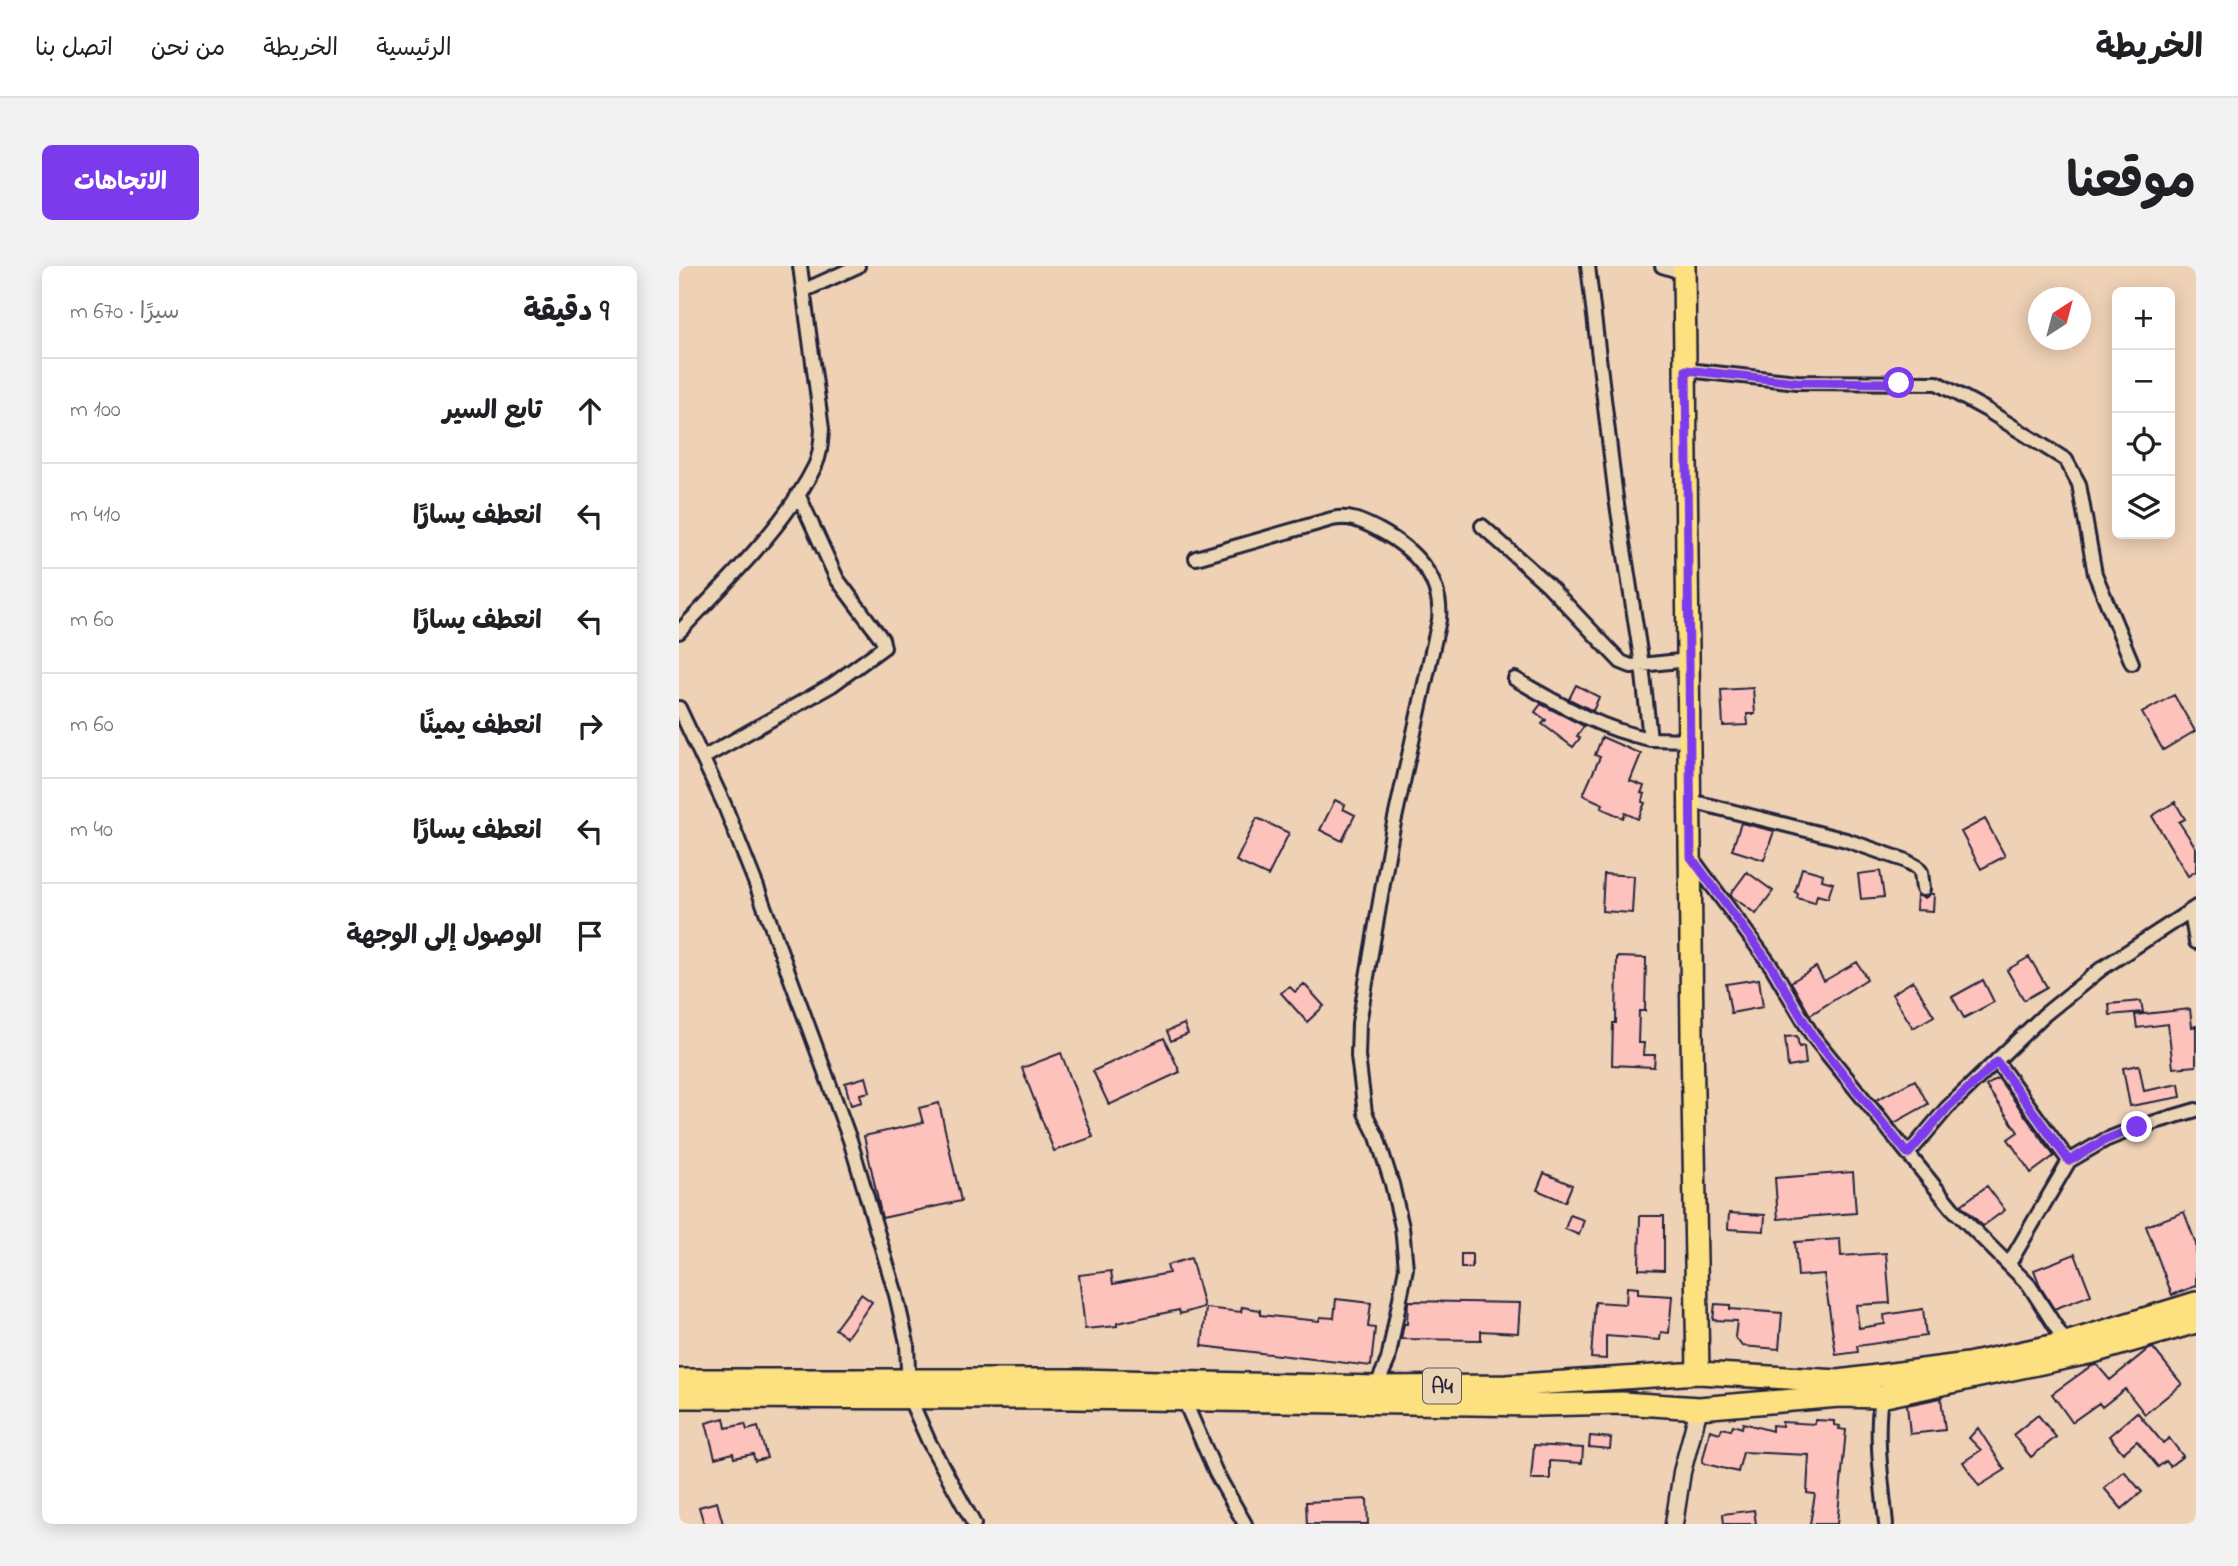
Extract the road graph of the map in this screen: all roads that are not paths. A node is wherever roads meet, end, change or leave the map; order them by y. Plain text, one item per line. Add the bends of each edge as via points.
1 (800, 266) edge
2 (858, 266) edge
3 (1588, 266) edge
4 (1662, 266) edge
5 (1684, 269) edge
6 (805, 290) junction
7 (1686, 370) junction
8 (797, 494) junction
9 (1482, 526) dead end
10 (1196, 558) dead end
11 (679, 632) edge
12 (1689, 660) junction
13 (2132, 663) dead end
14 (1642, 665) junction
15 (1515, 679) dead end
16 (679, 708) edge
17 (1650, 739) junction
18 (1690, 740) junction
19 (703, 758) junction
20 (1691, 801) junction
21 (1691, 857) junction
22 (1923, 890) dead end
23 (2193, 909) edge
24 (2196, 942) edge
25 (1997, 1062) junction
26 (2196, 1110) edge
27 (1908, 1154) junction
28 (2069, 1161) junction
29 (2009, 1264) junction
30 (2196, 1303) edge
31 (2196, 1322) edge
32 (2066, 1343) junction
33 (1698, 1373) junction
34 (1734, 1375) junction
35 (1654, 1376) junction
36 (679, 1380) edge
37 (909, 1388) junction
38 (789, 1389) junction
39 (1839, 1389) junction
40 (1376, 1395) junction
41 (1506, 1396) junction
42 (679, 1397) edge
43 (1881, 1397) junction
44 (1184, 1400) junction
45 (1653, 1405) junction
46 (1734, 1405) junction
47 (1699, 1408) junction
48 (974, 1524) edge
49 (1245, 1524) edge
50 (1674, 1524) edge
51 (1886, 1524) edge

1 - 6 street
2 - 6 street
3 - 14 street
4 - 5 street
5 - 7 main road
6 - 8 street via 822,429 815,465
7 - 12 main road
7 - 13 street via 1797,382 1937,383 2066,460 2079,484 2095,574
8 - 11 street via 761,543
8 - 19 street via 837,579 884,647 832,685
9 - 14 street via 1548,585 1616,659
10 - 40 street via 1350,517 1409,550 1421,561 1438,594 1439,620 1392,832 1359,1023 1360,1090 1392,1184 1406,1268 1388,1360
12 - 14 street
12 - 18 main road
14 - 17 street
15 - 17 street via 1591,722
16 - 19 street
17 - 18 street
18 - 20 main road
19 - 37 street via 757,887 850,1140 896,1295 907,1343
20 - 21 main road
20 - 22 street via 1846,839 1904,860 1921,872
21 - 27 street via 1772,967 1812,1035
21 - 33 main road
23 - 24 street
23 - 25 street via 2101,970 2044,1015
25 - 27 street via 1947,1108
25 - 28 street
26 - 28 street via 2137,1127
27 - 29 street via 1952,1208
28 - 29 street
29 - 32 street via 2043,1304
30 - 32 main road, A4
31 - 43 main road, A4 via 2093,1352
32 - 39 main road, A4
33 - 34 main road, A4
33 - 35 main road, A4
34 - 39 main road, A4
34 - 46 main road
35 - 41 main road, A4
35 - 45 main road
36 - 38 main road, A4
37 - 38 main road, A4
37 - 40 main road, A4
37 - 44 main road, A4
37 - 48 street via 929,1442
38 - 42 main road, A4
39 - 43 main road, A4
39 - 46 main road, A4
40 - 41 main road, A4
40 - 44 main road, A4
41 - 45 main road, A4
43 - 51 street via 1879,1442
44 - 49 street via 1216,1473
45 - 47 main road, A4
46 - 47 main road, A4
47 - 50 street

